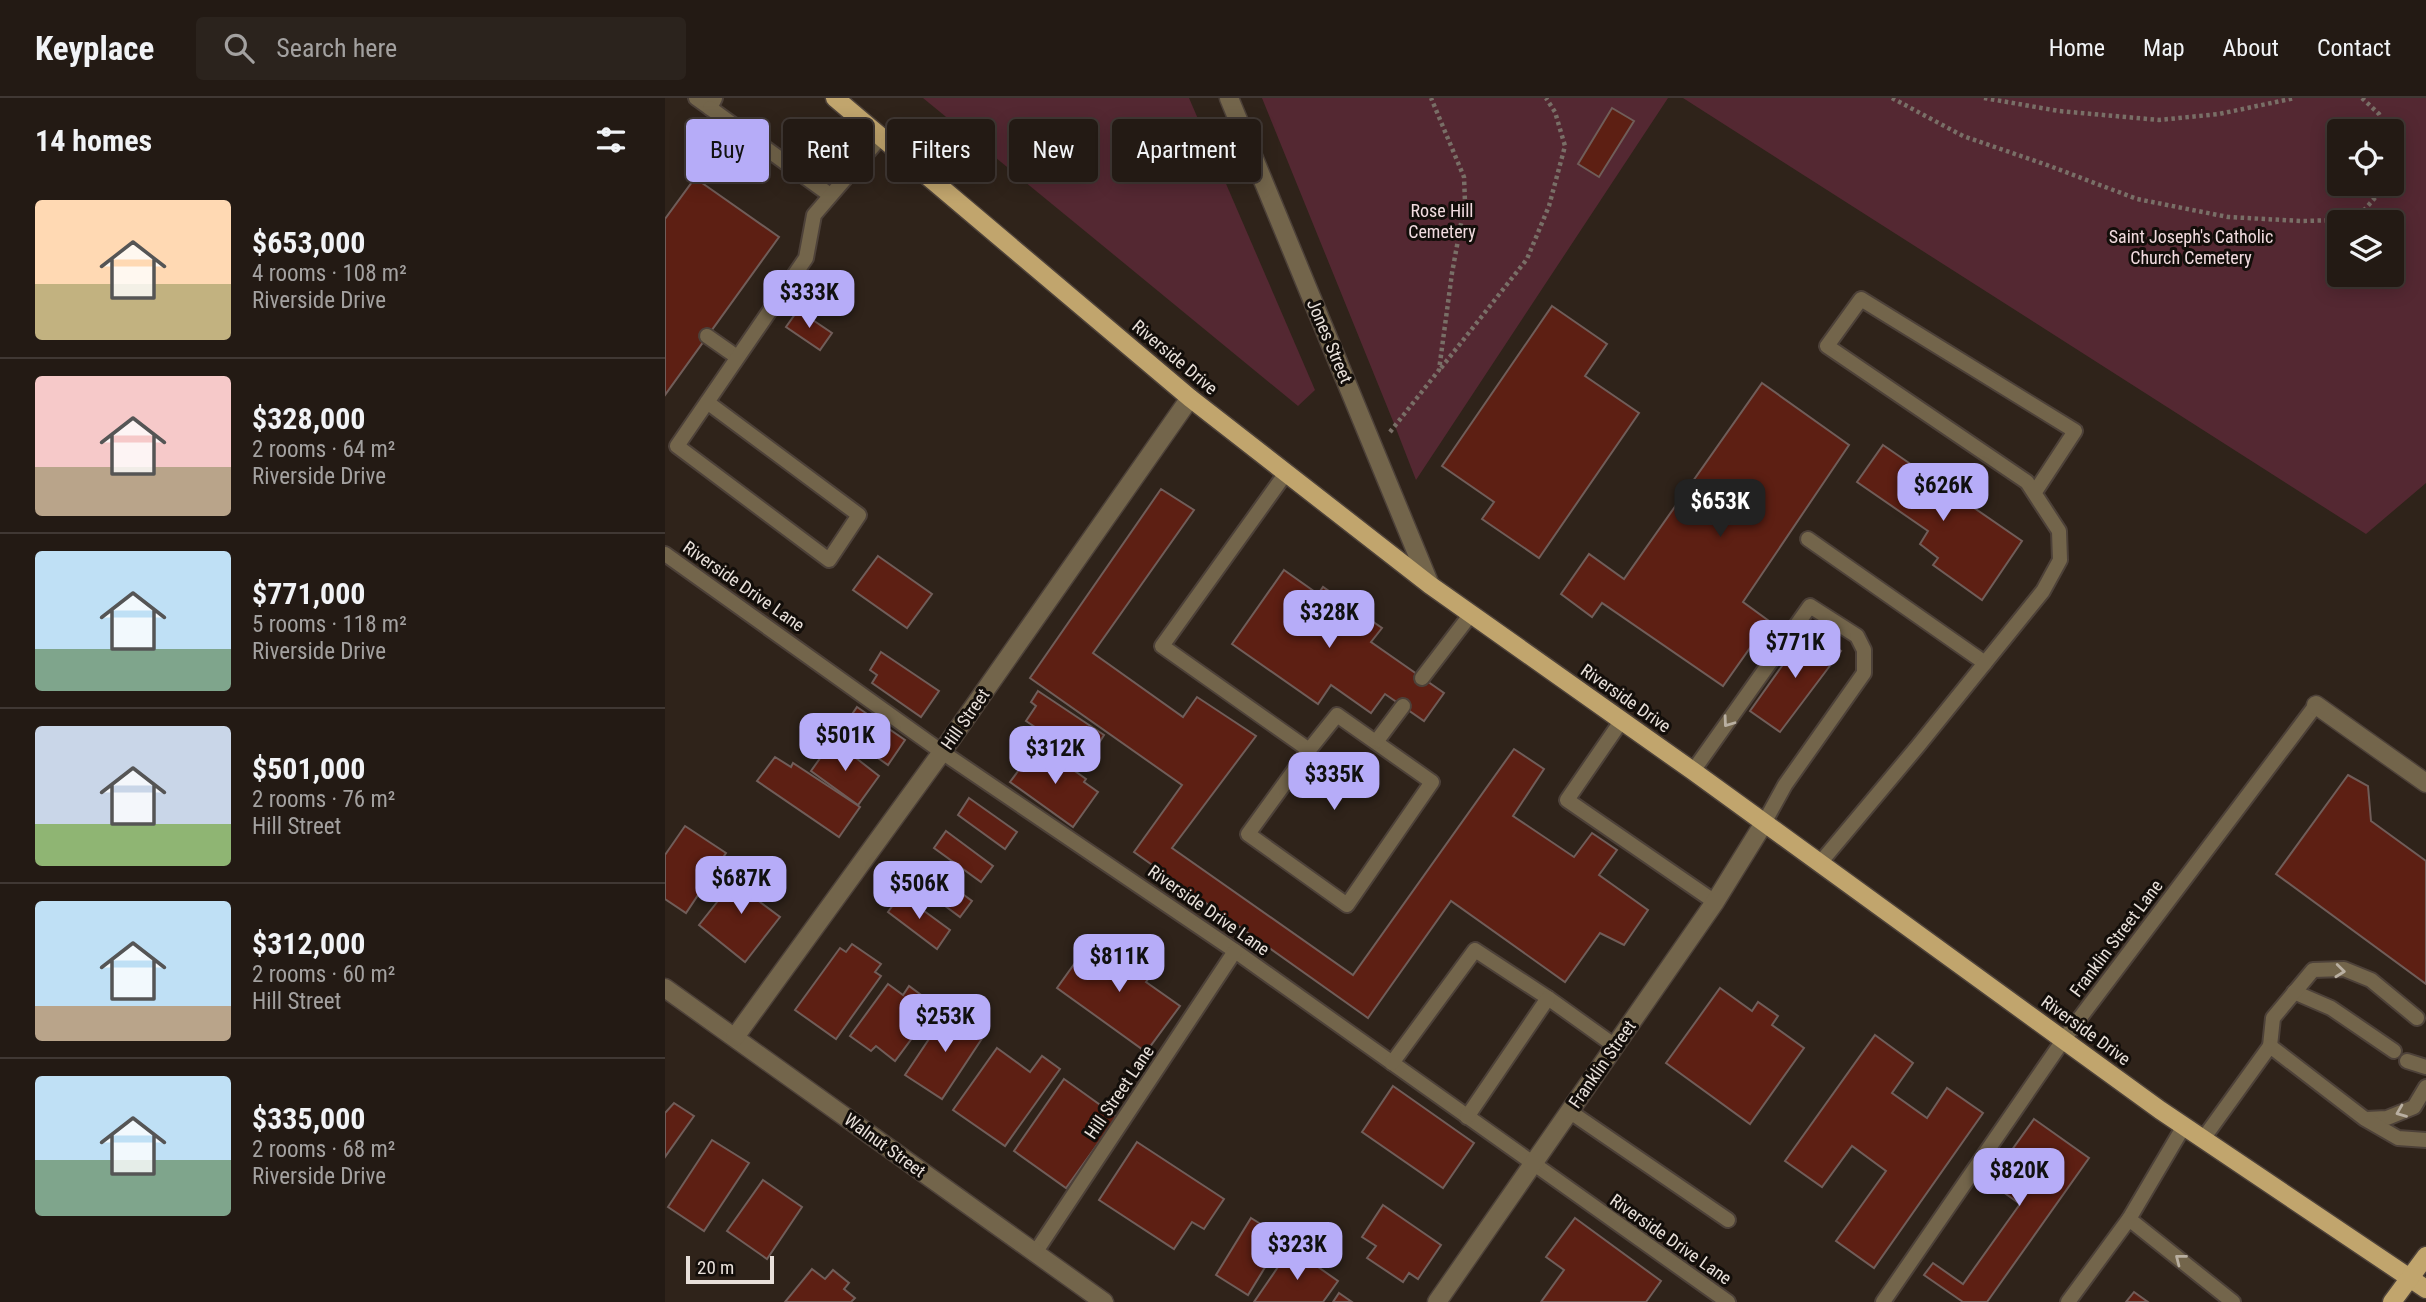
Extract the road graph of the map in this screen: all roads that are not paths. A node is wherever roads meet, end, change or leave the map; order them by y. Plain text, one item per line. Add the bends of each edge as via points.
1 (696, 98) edge
2 (835, 98) edge
3 (1229, 98) edge
4 (712, 103) edge
5 (881, 137) junction
6 (830, 195) junction
7 (707, 336) dead end
8 (737, 357) junction
9 (1190, 398) junction
10 (707, 402) junction
11 (1286, 473) junction
12 (2035, 492) junction
13 (1808, 539) dead end
14 (665, 554) edge
15 (1430, 585) junction
16 (1471, 614) junction
17 (1985, 663) junction
18 (1422, 678) dead end
19 (2316, 705) joint
20 (1403, 706) dead end
21 (1622, 720) junction
22 (1375, 742) junction
23 (1309, 750) junction
24 (942, 752) junction
25 (1693, 771) junction
26 (2426, 783) edge
27 (1764, 823) junction
28 (1819, 863) junction
29 (1715, 902) junction
30 (1235, 951) junction
31 (665, 988) edge
32 (2294, 992) junction
33 (1548, 998) junction
34 (2417, 1018) dead end
35 (735, 1037) junction
36 (2064, 1039) junction
37 (1615, 1046) junction
38 (2270, 1046) junction
39 (2394, 1051) dead end
40 (2407, 1061) dead end
41 (1392, 1063) junction
42 (2424, 1067) edge
43 (2426, 1085) edge
44 (1569, 1111) junction
45 (1467, 1117) junction
46 (2365, 1119) junction
47 (2185, 1126) junction
48 (2203, 1139) junction
49 (2426, 1140) edge
50 (1532, 1164) junction
51 (2129, 1219) junction
52 (1728, 1220) dead end
53 (1035, 1253) junction
54 (2426, 1256) edge
55 (2410, 1277) junction
56 (2426, 1289) edge
57 (1104, 1302) edge
58 (1437, 1302) edge
59 (1728, 1302) edge
60 (1883, 1302) edge
61 (2068, 1302) edge
62 (2233, 1302) edge
63 (2392, 1302) edge

1 - 4 lane
2 - 5 main road, Riverside Drive
3 - 15 street, Jones Street
4 - 6 lane
5 - 6 lane
5 - 9 main road, Riverside Drive
6 - 8 lane via 814,215 806,258
7 - 8 lane
8 - 10 lane
9 - 11 main road, Riverside Drive
9 - 24 street, Hill Street
10 - 10 lane via 677,446 829,559 859,515
11 - 15 main road, Riverside Drive
11 - 23 lane via 1162,646
12 - 12 lane via 2027,482 1826,346 1861,299 2075,431
12 - 17 lane via 2059,531 2060,559 2043,591
13 - 17 lane
14 - 24 lane, Riverside Drive Lane
15 - 16 main road, Riverside Drive
16 - 18 lane
16 - 21 main road, Riverside Drive
17 - 28 lane
19 - 26 street
19 - 36 lane, Franklin Street Lane
20 - 22 lane
21 - 25 main road, Riverside Drive
21 - 29 lane via 1567,800
22 - 23 lane via 1337,715
22 - 23 lane via 1431,782 1347,905 1248,834
24 - 30 lane, Riverside Drive Lane
24 - 35 street, Hill Street
25 - 27 main road, Riverside Drive
27 -> 25 lane via 1785,785 1864,673 1864,650 1857,636 1811,606
27 - 28 main road, Riverside Drive
27 - 29 street, Franklin Street
28 - 36 main road, Riverside Drive
29 - 37 street, Franklin Street
30 - 41 lane, Riverside Drive Lane
30 - 53 lane, Hill Street Lane
31 - 35 street, Walnut Street
32 -> 34 lane via 2313,970 2344,969 2371,980
32 - 38 lane via 2273,1018
32 - 39 lane via 2331,1008
33 - 37 lane
33 - 41 lane via 1475,950
33 - 45 lane
35 - 53 street, Walnut Street
36 - 47 main road, Riverside Drive
36 - 60 lane, Franklin Street Lane
37 - 44 street, Franklin Street
38 - 46 lane
38 - 48 lane
40 - 42 lane
41 - 45 lane, Riverside Drive Lane
42 - 43 lane
43 -> 46 lane via 2414,1107 2387,1118
44 - 50 street, Franklin Street
44 - 52 lane
45 - 50 lane, Riverside Drive Lane
46 - 49 lane via 2398,1138
47 - 48 main road, Riverside Drive
47 - 51 lane
48 - 55 main road, Riverside Drive
50 - 58 street, Franklin Street
50 - 59 lane, Riverside Drive Lane
51 - 61 lane
62 -> 51 lane
53 - 57 street, Walnut Street
54 - 55 main road
55 - 56 main road, Riverside Drive
55 - 63 main road

